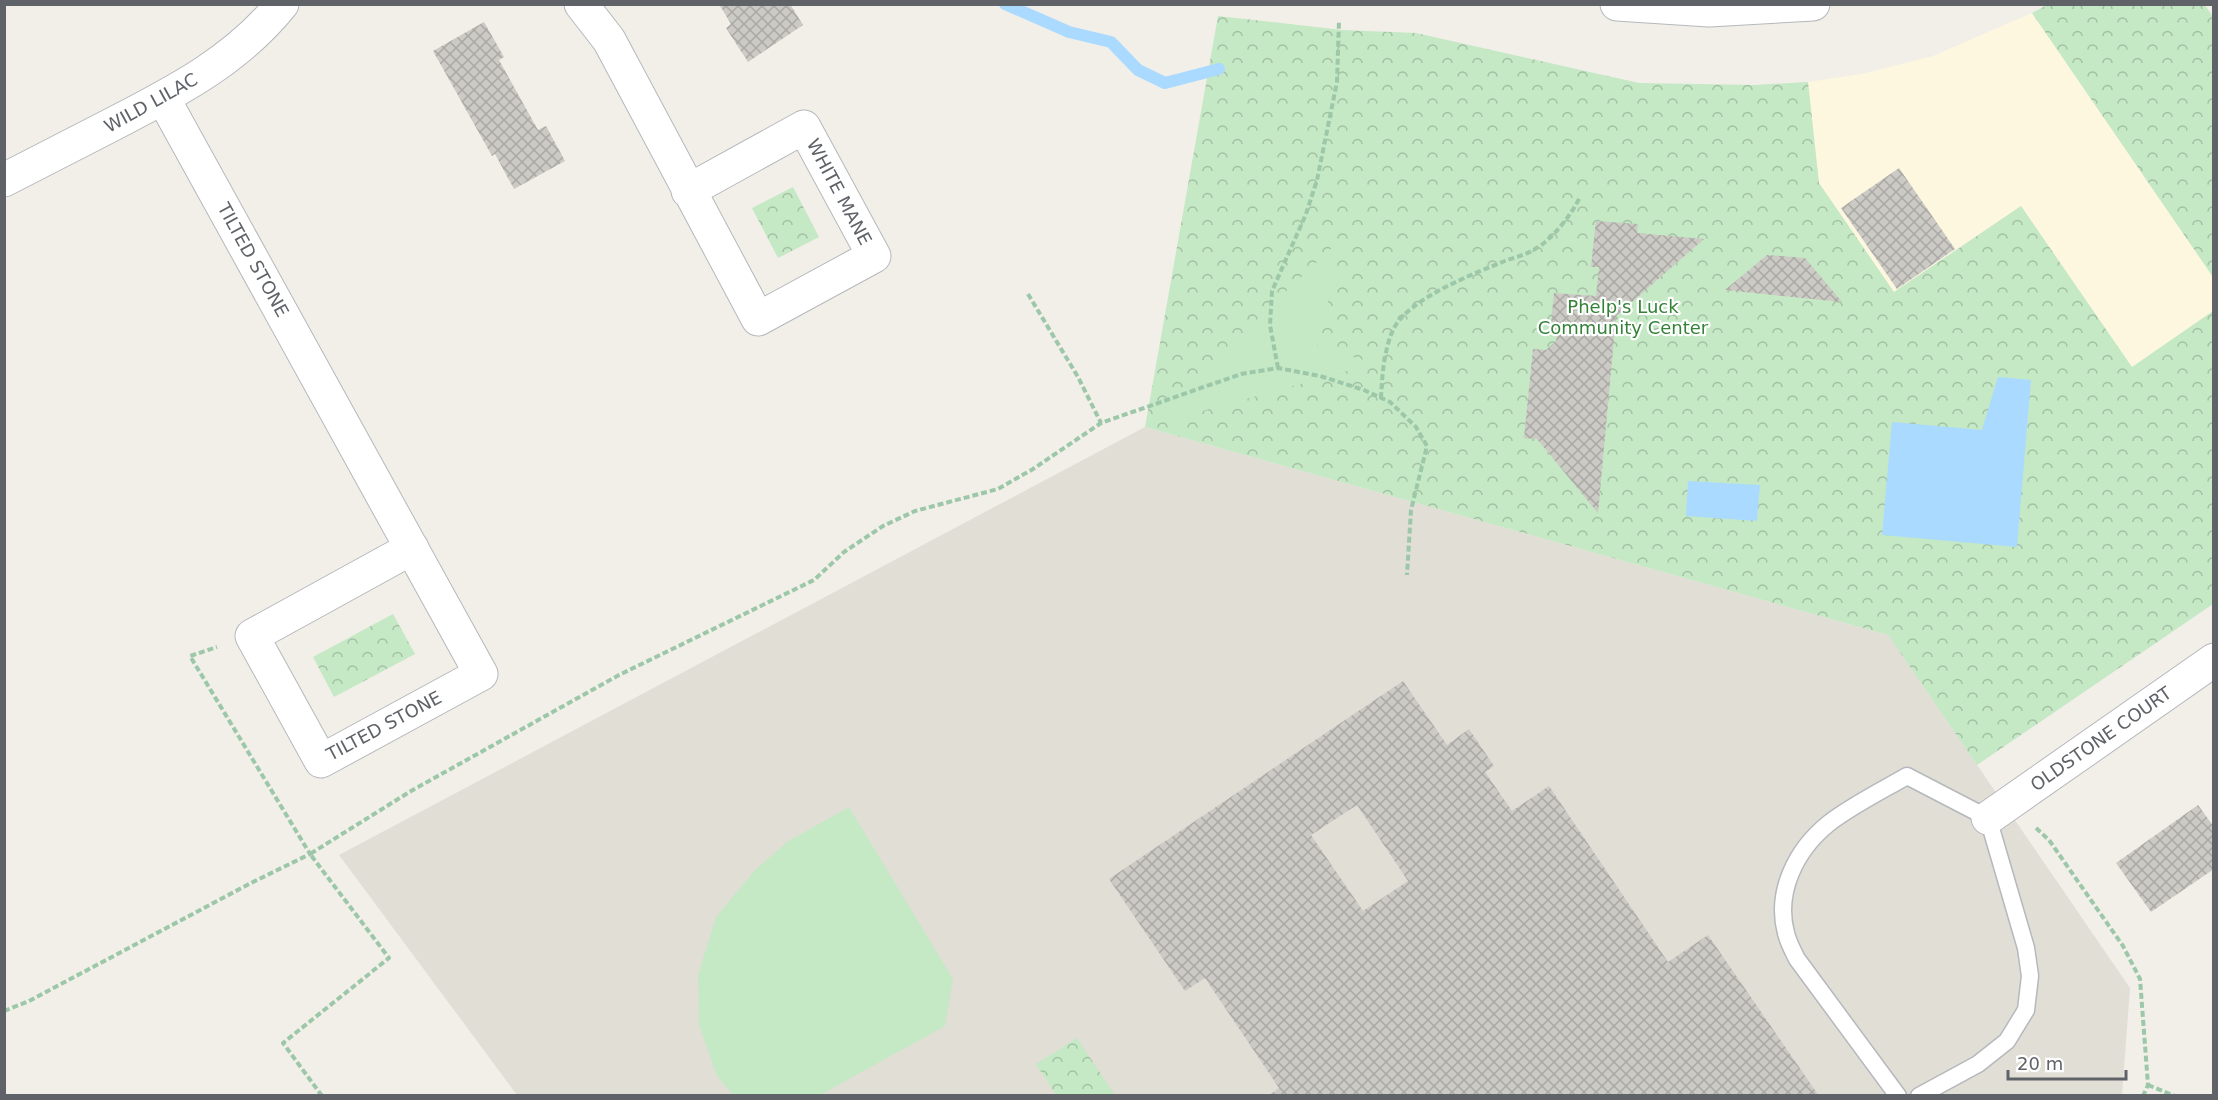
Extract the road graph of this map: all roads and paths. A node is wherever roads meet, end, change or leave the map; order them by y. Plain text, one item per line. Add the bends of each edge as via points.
1 (282, 4) edge
2 (581, 4) edge
3 (1617, 4) edge
4 (1813, 4) edge
5 (1339, 21) dead end
6 (163, 98) junction
7 (4, 180) edge
8 (688, 190) junction
9 (1580, 197) dead end
10 (1028, 294) dead end
11 (1278, 368) junction
12 (1381, 398) junction
13 (1101, 423) junction
14 (412, 548) junction
15 (1407, 575) dead end
16 (252, 636) junction
17 (2214, 660) edge
18 (1988, 818) junction
19 (310, 854) junction
20 (4, 1011) edge
21 (2148, 1085) junction
22 (322, 1095) edge
23 (1898, 1095) edge
24 (1919, 1095) edge
25 (2143, 1095) edge
26 (2175, 1095) edge

1 - 6 street, WILD LILAC via 226,60
2 - 8 street, WHITE MANE via 609,40
3 - 4 street via 1709,10
5 - 11 path via 1337,82 1317,180 1272,291 1270,325
6 - 7 street, WILD LILAC
6 - 14 street, TILTED STONE
8 - 8 street, WHITE MANE via 804,127 874,256 758,319
9 - 12 path via 1560,227 1536,249 1446,286 1409,310 1394,329
10 - 13 path
11 - 12 path via 1320,376
11 - 13 path via 1241,374
12 - 15 path via 1416,427 1427,446 1411,510
13 - 19 path via 998,489 915,511 883,526 844,552 814,580 619,675 411,791
14 - 16 street
14 - 16 street, TILTED STONE via 481,674 321,761
16 - 19 path via 190,656
17 - 18 street, OLDSTONE COURT
18 - 21 path via 2036,828 2043,834 2123,946 2140,979
18 - 23 lane via 1907,776 1829,823 1804,847 1782,899 1786,933 1797,959
18 - 24 lane via 2026,948 2030,976 2026,1010 2007,1041 1978,1064
19 - 20 path
19 - 22 path via 389,958 283,1043
21 - 25 path
21 - 26 path

